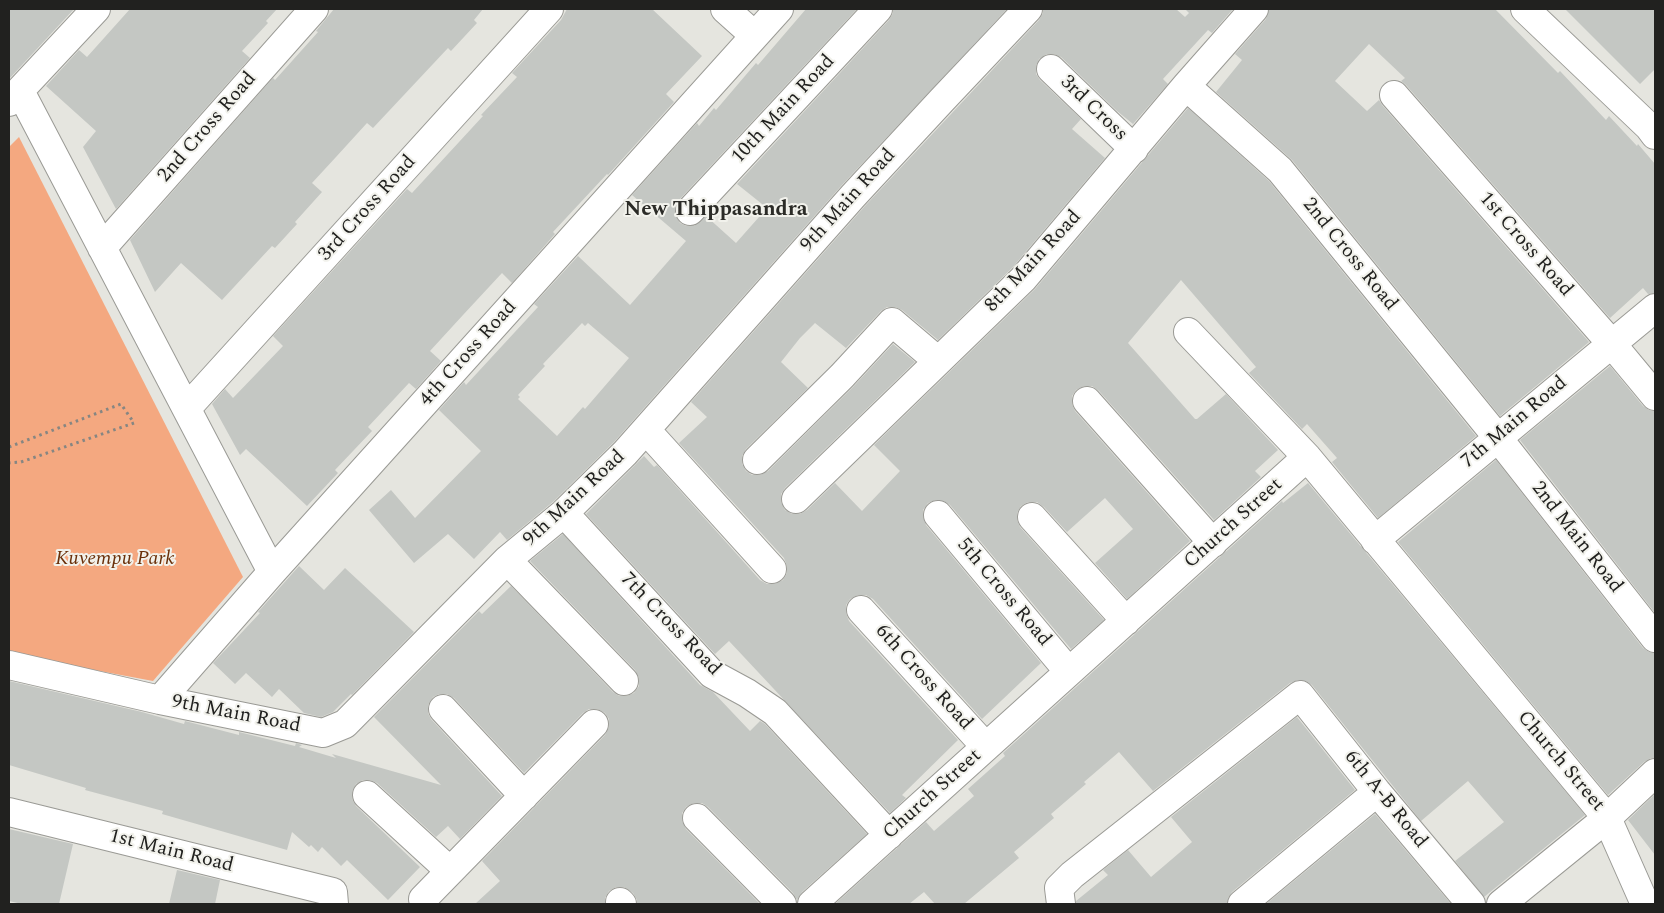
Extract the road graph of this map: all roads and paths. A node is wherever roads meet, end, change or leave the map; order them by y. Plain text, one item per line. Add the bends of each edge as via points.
1 (96, 9) edge
2 (314, 9) edge
3 (549, 9) edge
4 (725, 9) edge
5 (779, 9) edge
6 (878, 9) edge
7 (1028, 9) edge
8 (1254, 9) edge
9 (1525, 9) edge
10 (754, 35) junction
11 (1051, 69) dead end
12 (1186, 86) junction
13 (1394, 95) dead end
14 (14, 96) edge
15 (1653, 126) edge
16 (1134, 148) junction
17 (690, 211) dead end
18 (102, 248) junction
19 (1655, 308) edge
20 (1188, 332) dead end
21 (1611, 343) junction
22 (938, 361) junction
23 (1655, 396) edge
24 (1087, 401) dead end
25 (186, 408) junction
26 (646, 430) junction
27 (1498, 438) junction
28 (9, 447) edge
29 (1307, 457) junction
30 (757, 460) dead end
31 (9, 464) edge
32 (796, 499) dead end
33 (564, 513) junction
34 (938, 515) dead end
35 (1032, 517) dead end
36 (1375, 540) junction
37 (1212, 543) junction
38 (507, 560) junction
39 (772, 569) dead end
40 (272, 572) junction
41 (861, 610) dead end
42 (1126, 620) junction
43 (1655, 638) edge
44 (9, 665) edge
45 (1069, 672) junction
46 (624, 681) dead end
47 (160, 700) junction
48 (443, 709) dead end
49 (594, 724) dead end
50 (986, 747) junction
51 (1655, 773) edge
52 (1377, 792) junction
53 (367, 795) dead end
54 (524, 796) junction
55 (9, 812) edge
56 (697, 818) dead end
57 (1607, 818) junction
58 (889, 835) junction
59 (450, 871) junction
60 (333, 898) edge
61 (423, 902) edge
62 (782, 904) edge
63 (812, 904) edge
64 (1061, 904) edge
65 (1242, 904) edge
66 (1471, 904) edge
67 (1501, 904) edge
68 (1645, 904) edge

1 - 14 street
2 - 18 street, 2nd Cross Road
3 - 25 street, 3rd Cross Road
4 - 10 street
5 - 10 street, 4th Cross Road
6 - 17 street, 10th Main Road
7 - 26 street, 9th Main Road via 853,196
8 - 12 street, 8th Main Road
9 - 15 street
10 - 40 street, 4th Cross Road
11 - 16 street, 3rd Cross
12 - 16 street, 8th Main Road
12 - 27 street, 2nd Cross Road via 1280,170
13 - 21 street, 1st Cross Road
14 - 18 street
16 - 22 street, 8th Main Road via 1023,279
18 - 25 street
19 - 21 street, 7th Main Road
20 - 29 street
21 - 23 street, 1st Cross Road
21 - 27 street, 7th Main Road
22 - 30 street via 892,322
22 - 32 street, 8th Main Road
24 - 37 street
25 - 40 street
26 - 33 street, 9th Main Road
26 - 39 street
27 - 36 street, 7th Main Road
27 - 43 street, 2nd Main Road
28 - 31 path via 121,404 134,423
29 - 36 street, Church Street
29 - 37 street, Church Street
33 - 38 street, 9th Main Road
33 - 58 street, 7th Cross Road via 712,674 775,712
34 - 45 street, 5th Cross Road
35 - 42 street
36 - 57 street, Church Street
37 - 42 street, Church Street
38 - 46 street
38 - 47 street, 9th Main Road via 345,724 323,733
40 - 47 street, 4th Cross Road
41 - 50 street, 6th Cross Road
42 - 45 street, Church Street
44 - 47 street, 9th Main Road
45 - 50 street, Church Street
48 - 54 street
49 - 54 street
50 - 58 street, Church Street
51 - 57 street
52 - 64 street, 6th A-B Road via 1300,695 1072,875 1059,888
52 - 65 street
52 - 66 street, 6th A-B Road
53 - 59 street
54 - 59 street
55 - 60 street, 1st Main Road
56 - 62 street
57 - 67 street
57 - 68 street, Church Street
58 - 63 street, Church Street
59 - 61 street

